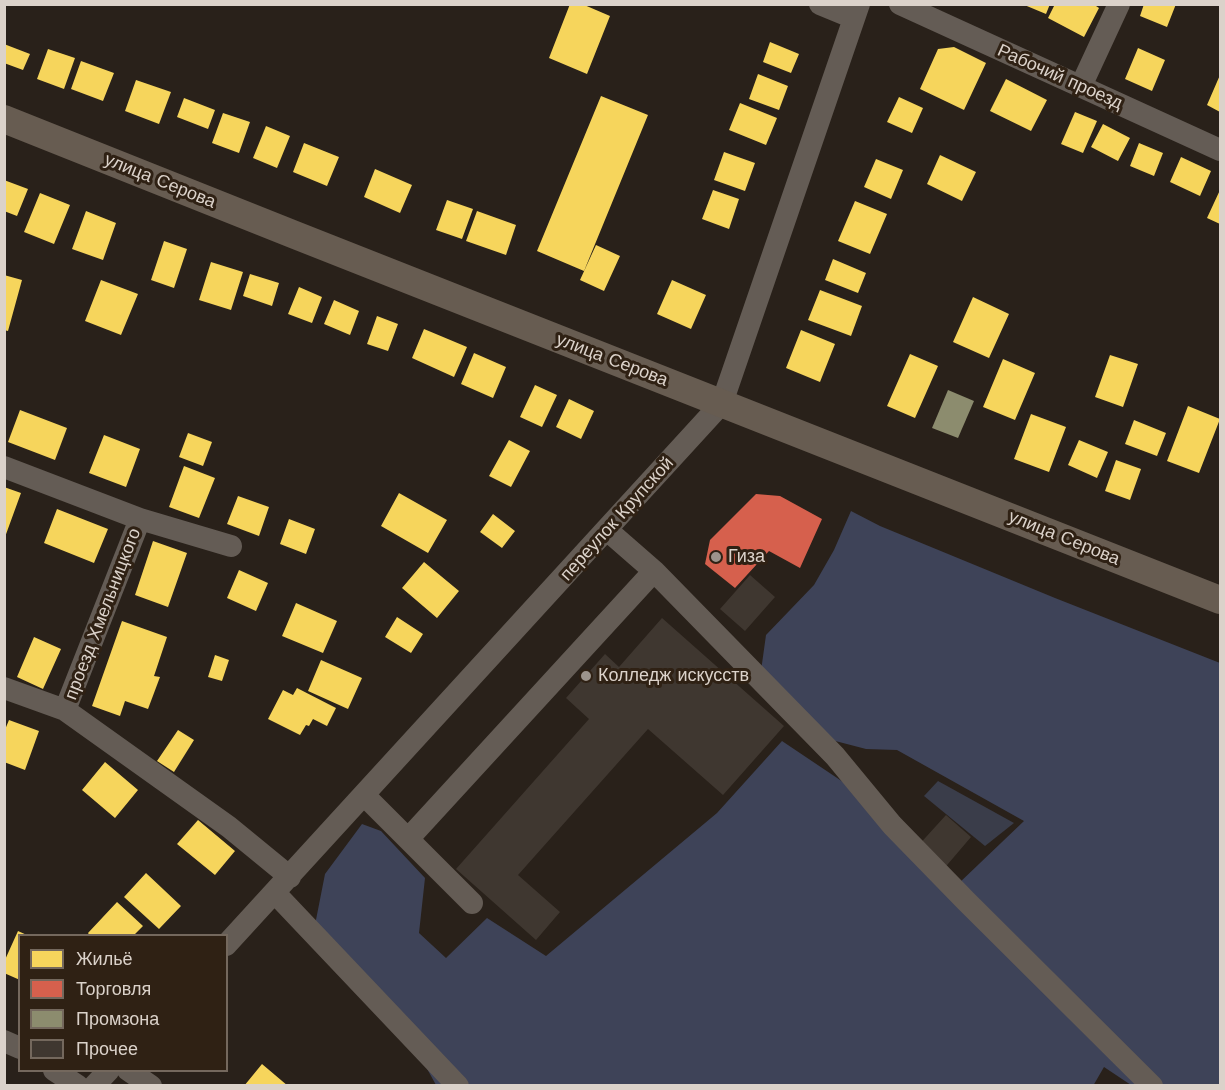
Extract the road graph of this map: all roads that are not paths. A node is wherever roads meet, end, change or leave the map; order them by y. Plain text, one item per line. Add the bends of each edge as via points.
1 (820, 4) edge
2 (900, 4) edge
3 (1119, 4) edge
4 (856, 11) edge
5 (1081, 86) junction
6 (4, 119) edge
7 (1221, 150) edge
8 (722, 403) junction
9 (4, 466) edge
10 (140, 519) junction
11 (607, 530) junction
12 (231, 546) dead end
13 (654, 571) junction
14 (1221, 600) edge
15 (4, 688) edge
16 (65, 710) junction
17 (364, 795) junction
18 (408, 839) junction
19 (290, 877) junction
20 (274, 893) junction
21 (472, 903) dead end
22 (228, 943) edge
23 (4, 1041) edge
24 (18, 1047) edge
25 (56, 1072) edge
26 (107, 1072) edge
27 (130, 1072) edge
28 (78, 1086) edge
29 (94, 1086) edge
30 (151, 1086) edge
31 (458, 1086) edge
32 (1152, 1086) edge

1 - 4 street
2 - 5 street, Рабочий проезд
3 - 5 street
4 - 8 street, переулок Крупской
5 - 7 street, Рабочий проезд
6 - 8 main road, улица Серова
8 - 11 street, переулок Крупской
8 - 14 main road, улица Серова
9 - 10 street, проезд Хмельницкого
10 - 12 street
10 - 16 street, проезд Хмельницкого
11 - 13 street
11 - 17 street, переулок Крупской
13 - 18 street
13 - 32 street via 835,756 892,825
15 - 16 street, проезд Хмельницкого
16 - 19 street, проезд Хмельницкого via 229,827
17 - 18 street
17 - 19 street, переулок Крупской
18 - 21 street
19 - 20 street, переулок Крупской
20 - 22 street, переулок Крупской
20 - 31 street
23 - 24 street
25 - 28 street
26 - 29 street
27 - 30 street

